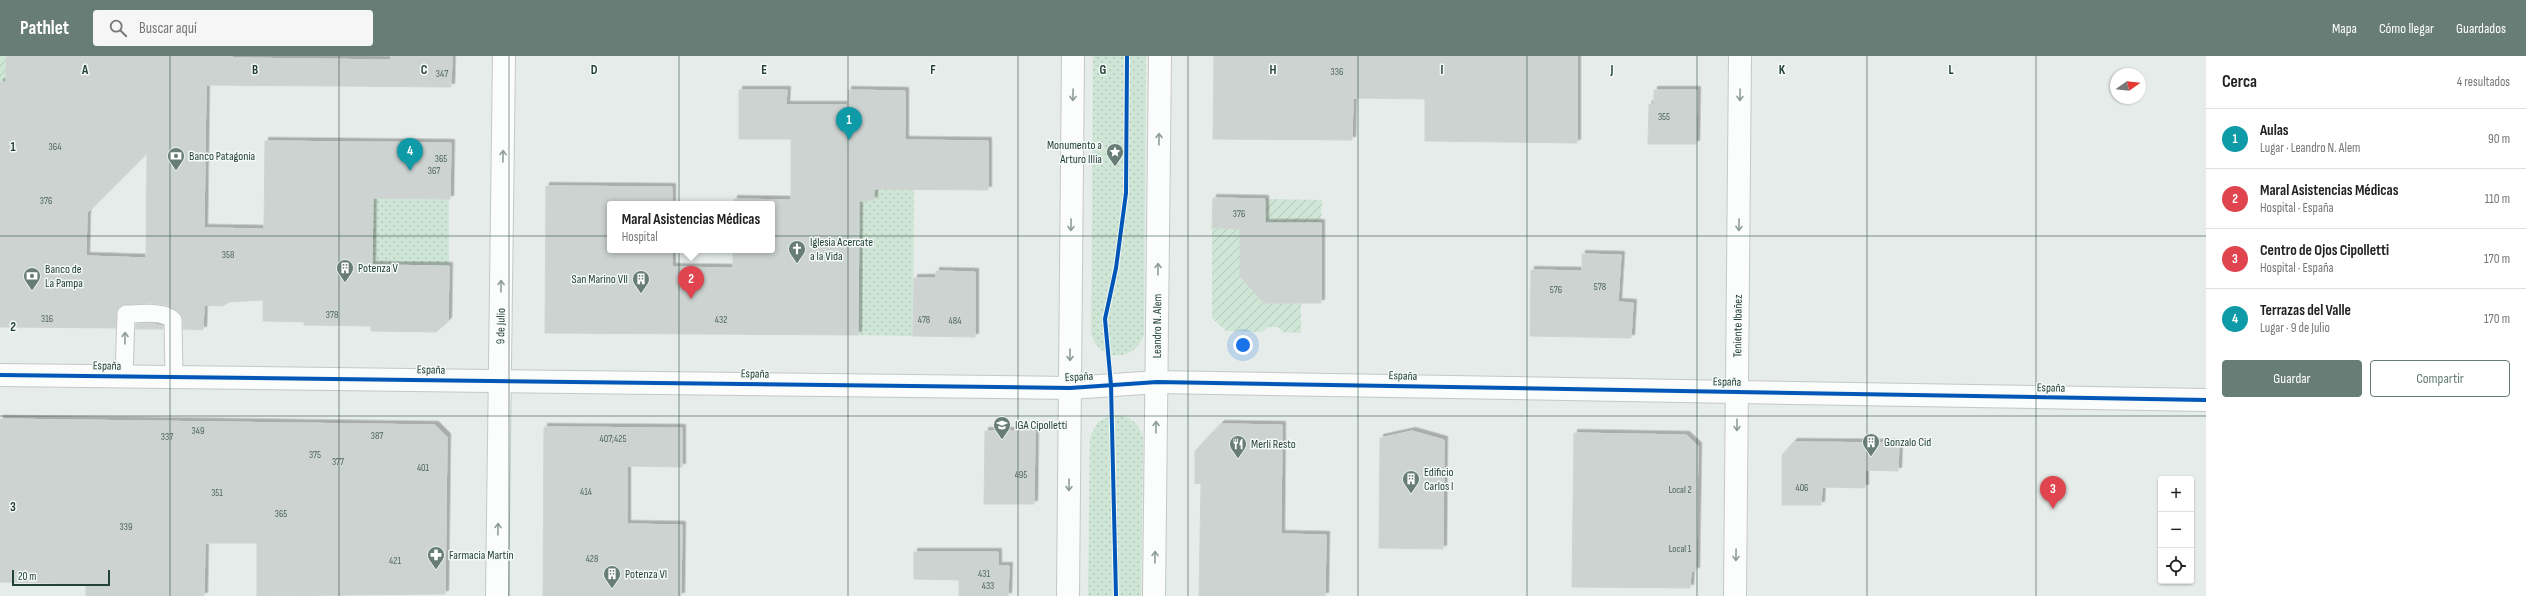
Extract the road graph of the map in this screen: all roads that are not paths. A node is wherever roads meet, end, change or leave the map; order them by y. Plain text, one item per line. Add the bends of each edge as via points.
1 (504, 56) edge
2 (1073, 56) edge
3 (1160, 56) edge
4 (1740, 56) edge
5 (0, 375) edge
6 (124, 377) junction
7 (174, 377) junction
8 (500, 381) junction
9 (1157, 382) junction
10 (1070, 388) junction
11 (1737, 392) junction
12 (2206, 400) edge
13 (497, 596) edge
14 (1068, 596) edge
15 (1154, 596) edge
16 (1735, 596) edge

8 -> 1 street, 9 de Julio
2 -> 10 street
9 -> 3 street, Leandro N. Alem
4 -> 11 street, Teniente Ibañez
5 - 6 street, España
6 - 7 street, España
6 -> 7 lane via 126,314 166,315 173,320
7 - 8 street, España
8 - 10 street, España
13 -> 8 street, 9 de Julio
9 - 10 street, España
9 - 11 street, España
15 -> 9 street, Leandro N. Alem
10 -> 14 street
11 - 12 street, España
11 -> 16 street, Teniente Ibañez

